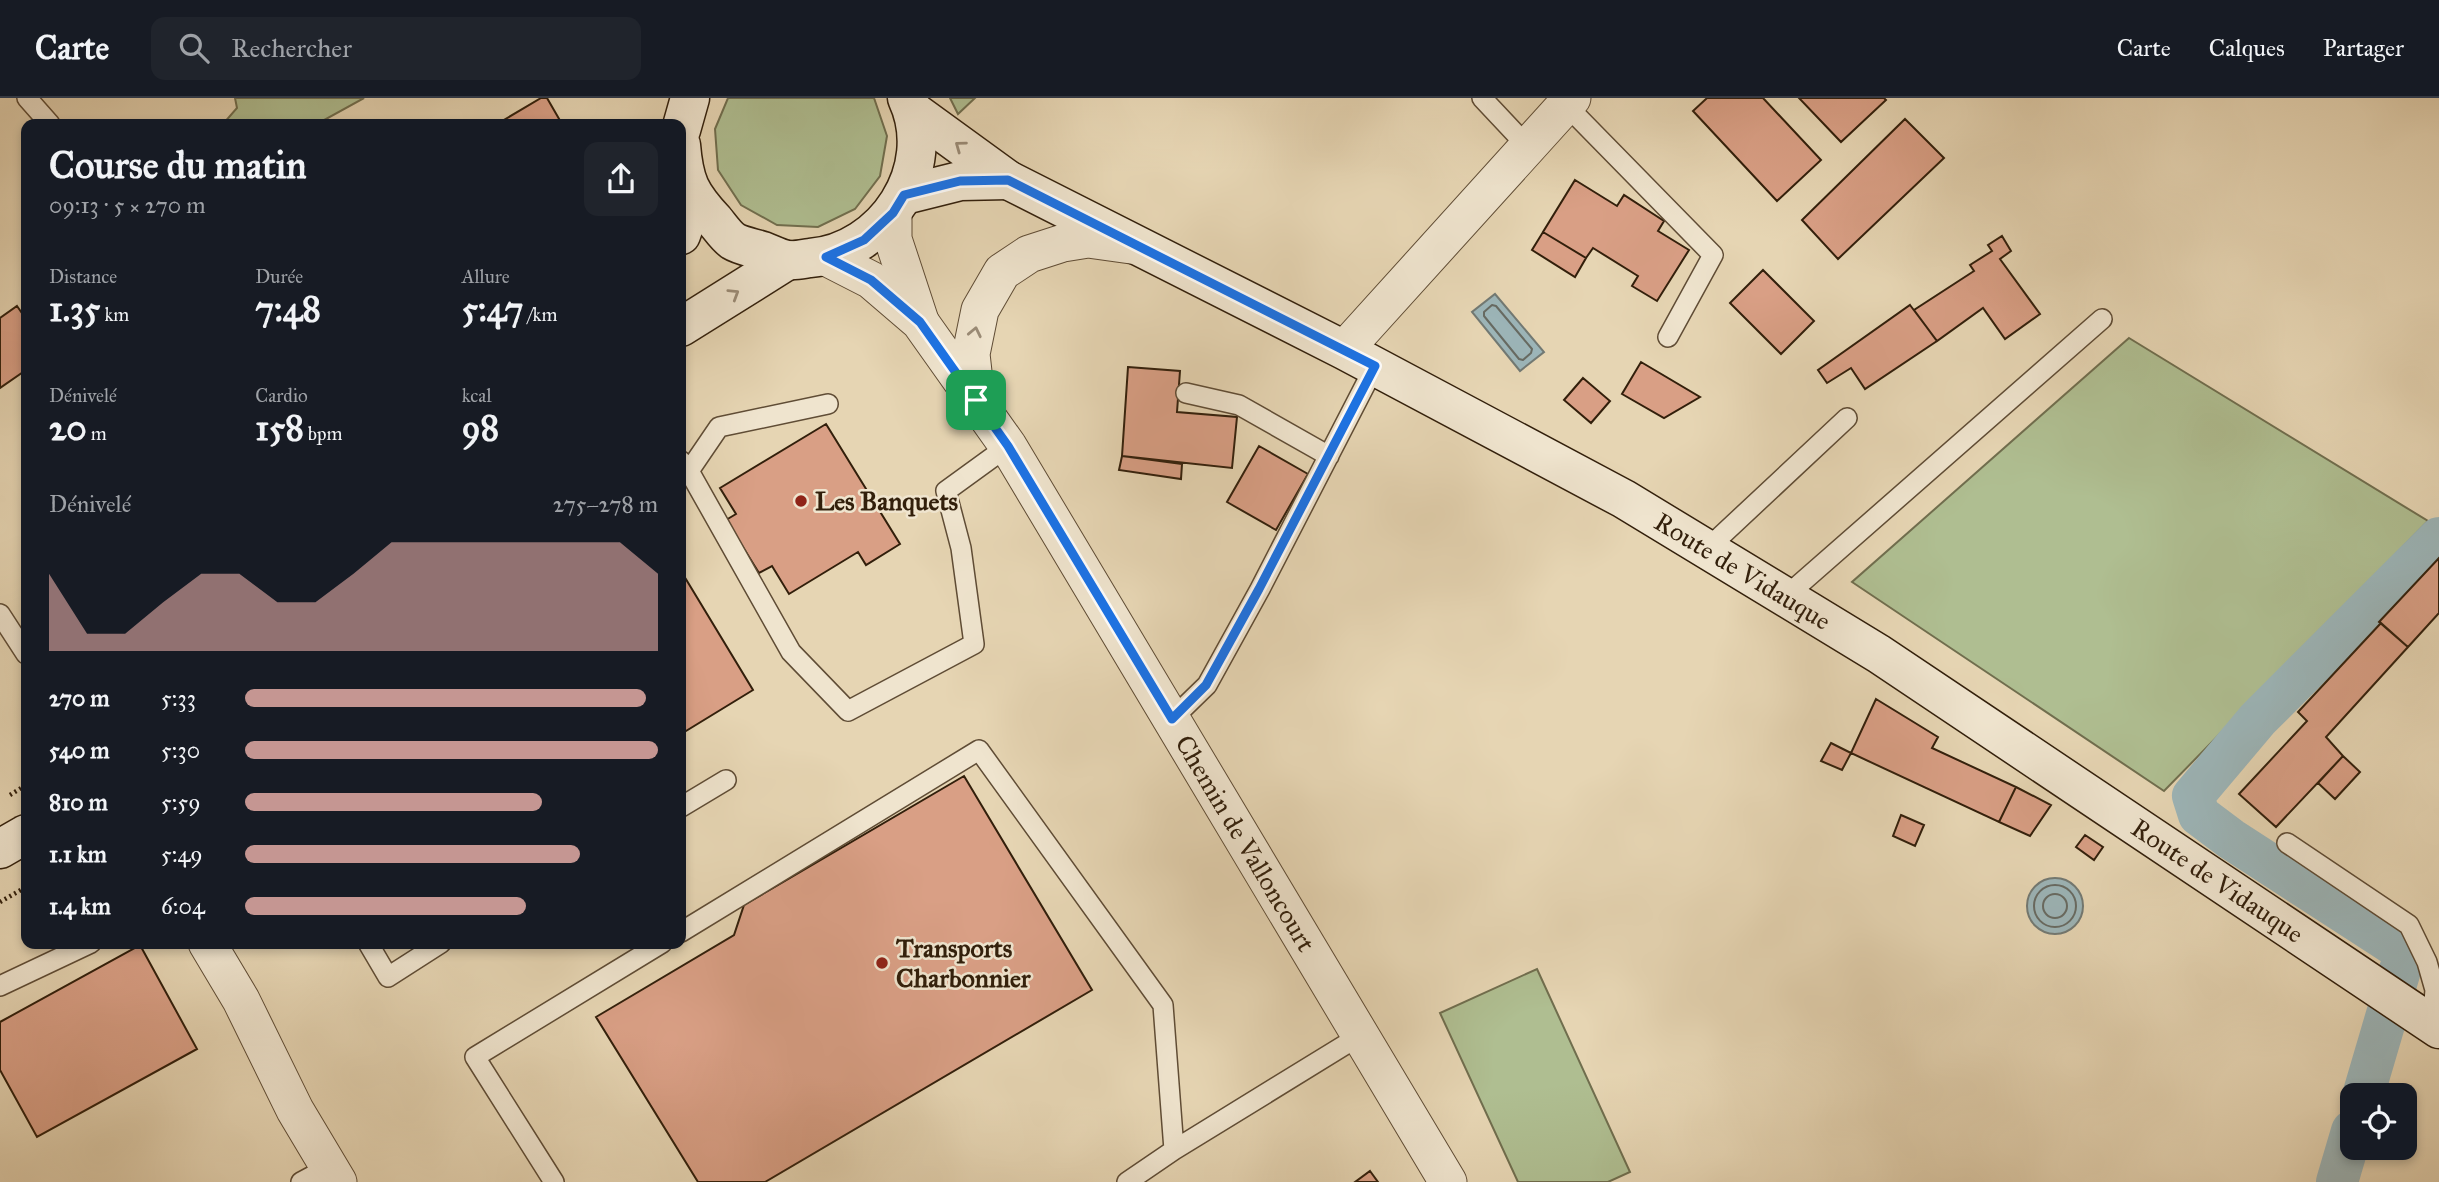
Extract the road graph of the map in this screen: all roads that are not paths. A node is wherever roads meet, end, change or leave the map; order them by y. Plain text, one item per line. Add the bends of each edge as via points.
1 (27, 98) edge
2 (669, 98) edge
3 (690, 98) edge
4 (1482, 98) edge
5 (1569, 101) edge
6 (910, 104) edge
7 (46, 119) edge
8 (675, 119) edge
9 (684, 119) edge
10 (1528, 147) junction
11 (686, 177) edge
12 (1008, 180) junction
13 (694, 198) junction
14 (899, 204) junction
15 (686, 221) edge
16 (1140, 246) junction
17 (826, 257) junction
18 (788, 260) junction
19 (2102, 319) dead end
20 (920, 322) junction
21 (686, 324) edge
22 (1668, 337) dead end
23 (1359, 358) junction
24 (1186, 393) dead end
25 (976, 400) junction
26 (828, 404) dead end
27 (1846, 418) dead end
28 (1008, 446) junction
29 (1329, 456) junction
30 (686, 465) edge
31 (686, 468) edge
32 (1707, 549) junction
33 (1785, 597) junction
34 (0, 614) edge
35 (21, 646) edge
36 (1172, 719) junction
37 (726, 780) dead end
38 (686, 804) edge
39 (21, 837) edge
40 (2287, 843) dead end
41 (0, 849) edge
42 (686, 929) edge
43 (78, 949) edge
44 (211, 949) edge
45 (372, 949) edge
46 (432, 949) edge
47 (652, 949) edge
48 (0, 986) edge
49 (2435, 1027) edge
50 (1361, 1035) junction
51 (1174, 1150) junction
52 (322, 1177) edge
53 (554, 1182) edge
54 (1127, 1182) edge
55 (1448, 1182) edge

1 - 7 lane
2 - 8 street
3 - 9 street
4 - 10 lane
5 - 10 street
5 - 22 lane via 1713,255
12 -> 6 street, Route de Vidauque
6 - 14 street via 917,139 914,168
10 - 23 street
11 - 13 street
12 - 14 street, Route de Vidauque via 960,181
12 - 16 street, Route de Vidauque
13 - 15 street
13 - 18 street via 733,241
14 - 17 street via 864,240
14 - 20 street, Chemin de Valloncourt via 893,239
16 - 23 street, Route de Vidauque
25 -> 16 street, Chemin de Valloncourt via 971,354 980,310 1002,272 1029,254 1063,243 1088,239
17 - 18 street
17 - 20 street, Chemin de Valloncourt via 871,280
21 -> 18 street
19 - 33 lane
20 - 25 street, Chemin de Valloncourt
23 - 29 lane
23 - 32 street, Route de Vidauque via 1624,499
24 - 29 lane via 1239,405
25 - 28 street, Chemin de Valloncourt
26 - 30 lane via 719,427
27 - 32 lane
28 - 31 lane via 946,491 961,548 974,645 848,710 791,652
28 - 36 street, Chemin de Valloncourt
29 - 36 lane via 1206,685
32 - 33 street, Route de Vidauque
33 - 49 street, Route de Vidauque via 1880,654
34 - 35 lane
36 - 50 street, Chemin de Valloncourt
37 - 38 lane
39 - 41 street
40 - 49 lane via 2409,925 2435,990
42 - 51 lane via 979,750 1163,1005
43 - 48 lane
44 - 52 street via 295,1110
45 - 46 lane via 388,977
47 - 53 lane via 475,1057
50 - 51 lane
50 - 55 street, Chemin de Valloncourt
51 - 54 lane

